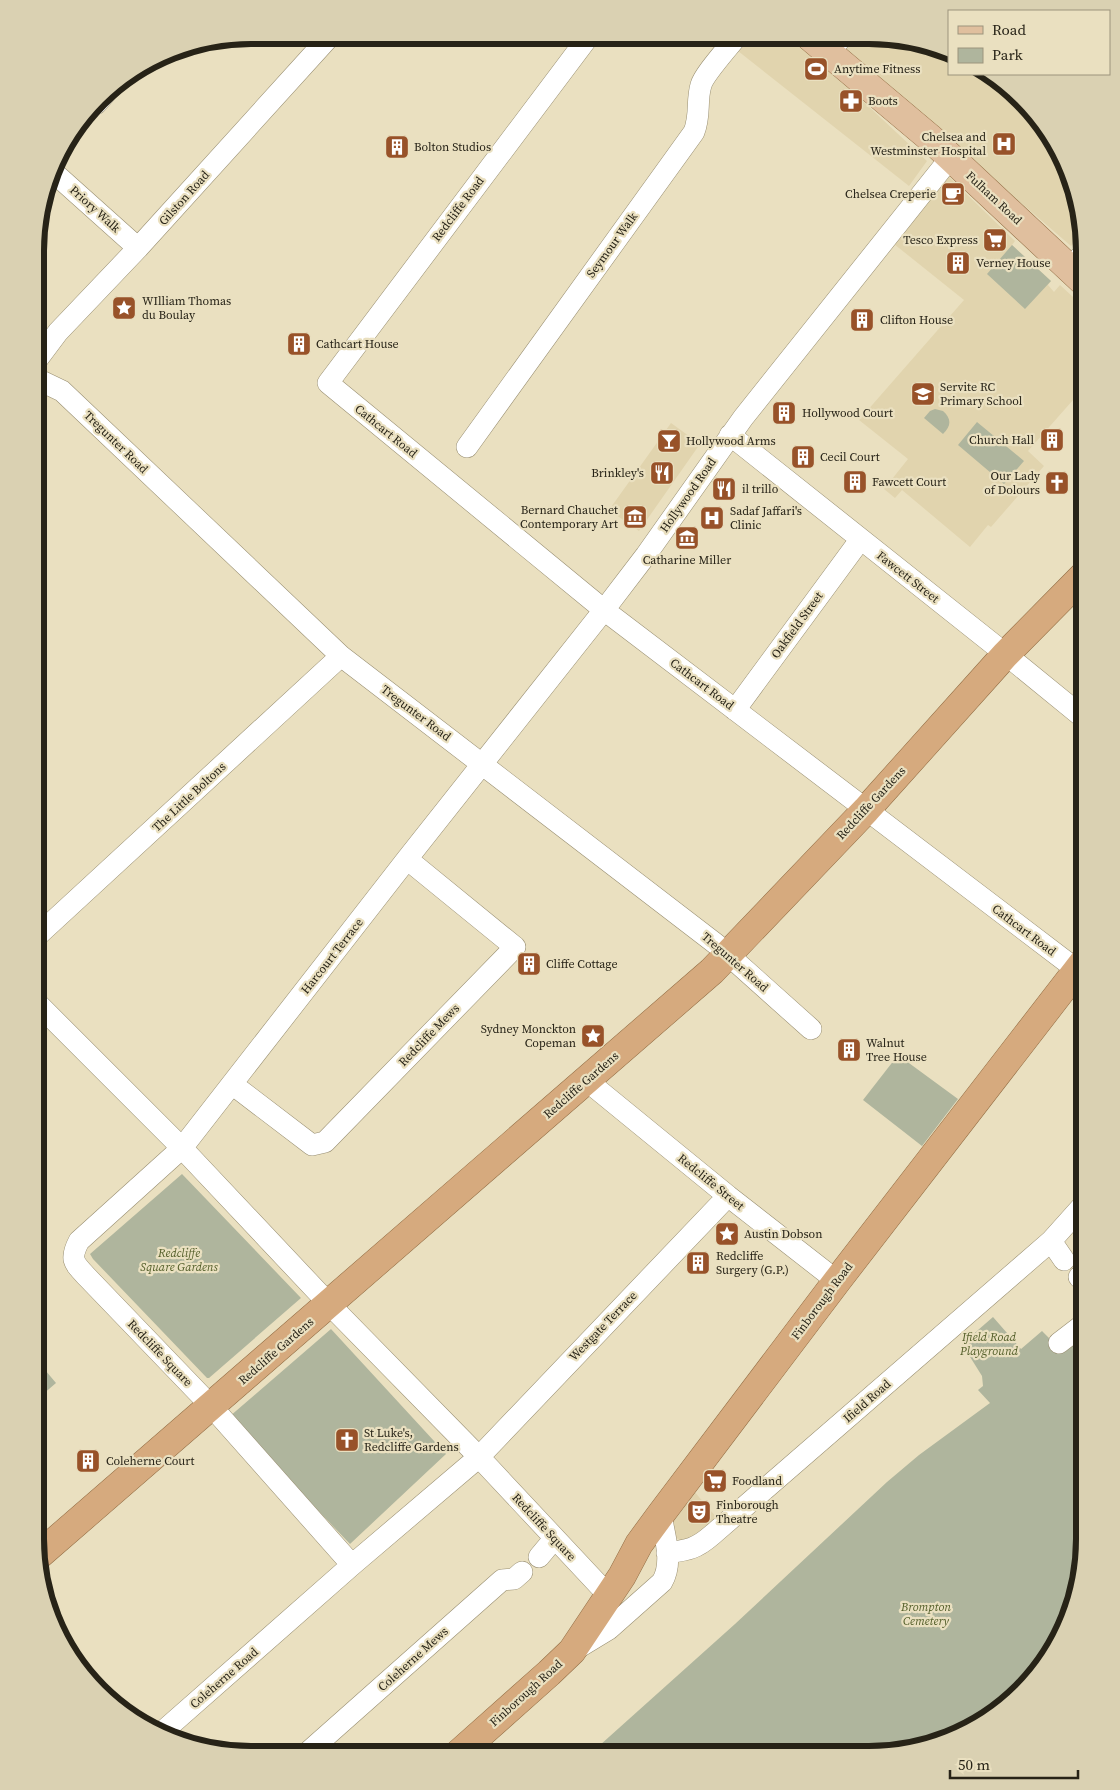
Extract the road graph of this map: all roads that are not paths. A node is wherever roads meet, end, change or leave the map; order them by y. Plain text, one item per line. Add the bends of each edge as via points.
1 (323, 44) edge
2 (583, 44) edge
3 (731, 44) edge
4 (829, 44) edge
5 (951, 157) junction
6 (57, 176) edge
7 (138, 248) junction
8 (1076, 265) edge
9 (44, 351) edge
10 (44, 382) edge
11 (328, 383) joint
12 (730, 435) junction
13 (467, 447) dead end
14 (860, 540) junction
15 (1076, 583) edge
16 (604, 610) junction
17 (1005, 655) junction
18 (341, 656) junction
19 (735, 710) junction
20 (1076, 712) edge
21 (482, 764) junction
22 (866, 810) junction
23 (407, 859) junction
24 (44, 930) edge
25 (729, 955) junction
26 (1076, 964) edge
27 (1076, 976) edge
28 (44, 1010) edge
29 (811, 1030) dead end
30 (586, 1080) junction
31 (232, 1084) junction
32 (182, 1148) junction
33 (728, 1196) junction
34 (1076, 1213) edge
35 (1051, 1242) junction
36 (1064, 1260) dead end
37 (837, 1281) junction
38 (329, 1304) junction
39 (1076, 1330) edge
40 (1059, 1343) dead end
41 (212, 1407) junction
42 (478, 1457) junction
43 (661, 1514) junction
44 (554, 1539) junction
45 (44, 1551) edge
46 (667, 1553) junction
47 (539, 1557) dead end
48 (352, 1565) junction
49 (522, 1572) dead end
50 (610, 1596) junction
51 (572, 1651) junction
52 (166, 1729) edge
53 (315, 1746) edge
54 (467, 1746) edge

1 - 7 street, Gilston Road
2 - 11 street, Redcliffe Road
3 - 13 street, Seymour Walk via 702,82 698,97 699,121 694,132
4 - 5 main road, Fulham Road
5 - 8 main road, Fulham Road
5 - 12 street, Hollywood Road
6 - 7 street, Priory Walk
7 - 9 street, Gilston Road
10 - 18 street, Tregunter Road via 62,391
11 - 16 street, Cathcart Road
12 - 14 street, Fawcett Street
12 - 16 street, Hollywood Road
14 - 17 street, Fawcett Street
14 - 19 street, Oakfield Street
15 - 17 highway, Redcliffe Gardens
16 - 19 street, Cathcart Road
16 - 21 street, Hollywood Road
17 - 20 street, Fawcett Street
17 - 22 highway, Redcliffe Gardens
18 - 21 street, Tregunter Road
18 - 24 street, The Little Boltons
19 - 22 street, Cathcart Road
21 - 23 street, Harcourt Terrace
21 - 25 street, Tregunter Road
22 - 25 highway, Redcliffe Gardens
22 - 26 street, Cathcart Road
23 - 31 street, Harcourt Terrace
23 - 31 street, Redcliffe Mews via 516,947 325,1142 312,1145
25 - 29 street, Tregunter Road
25 - 30 highway, Redcliffe Gardens
27 - 37 highway, Finborough Road
28 - 32 street, Redcliffe Square
30 - 33 street, Redcliffe Street
30 - 38 highway, Redcliffe Gardens
31 - 32 street, Harcourt Terrace
32 - 38 street, Redcliffe Square
32 - 41 street, Redcliffe Square via 79,1241 73,1252 74,1259 88,1278
33 - 37 street, Redcliffe Street
33 - 42 street, Westgate Terrace
34 - 35 street, Ifield Road
35 - 36 street
35 - 46 street, Ifield Road via 700,1545
37 - 43 highway, Finborough Road
38 - 41 highway, Redcliffe Gardens
38 - 42 street, Redcliffe Square
39 - 40 street
41 - 45 highway, Redcliffe Gardens
41 - 48 street, Redcliffe Square
42 - 44 street, Redcliffe Square
42 - 48 street
43 - 46 street
43 - 50 highway, Finborough Road via 639,1544
44 - 47 street
44 - 50 street, Redcliffe Square
46 - 51 street, Finborough Road via 666,1575 662,1582 609,1629
48 - 52 street, Coleherne Road
49 - 53 street, Coleherne Mews via 514,1579 502,1580
50 - 51 highway, Finborough Road
51 - 54 highway, Finborough Road

